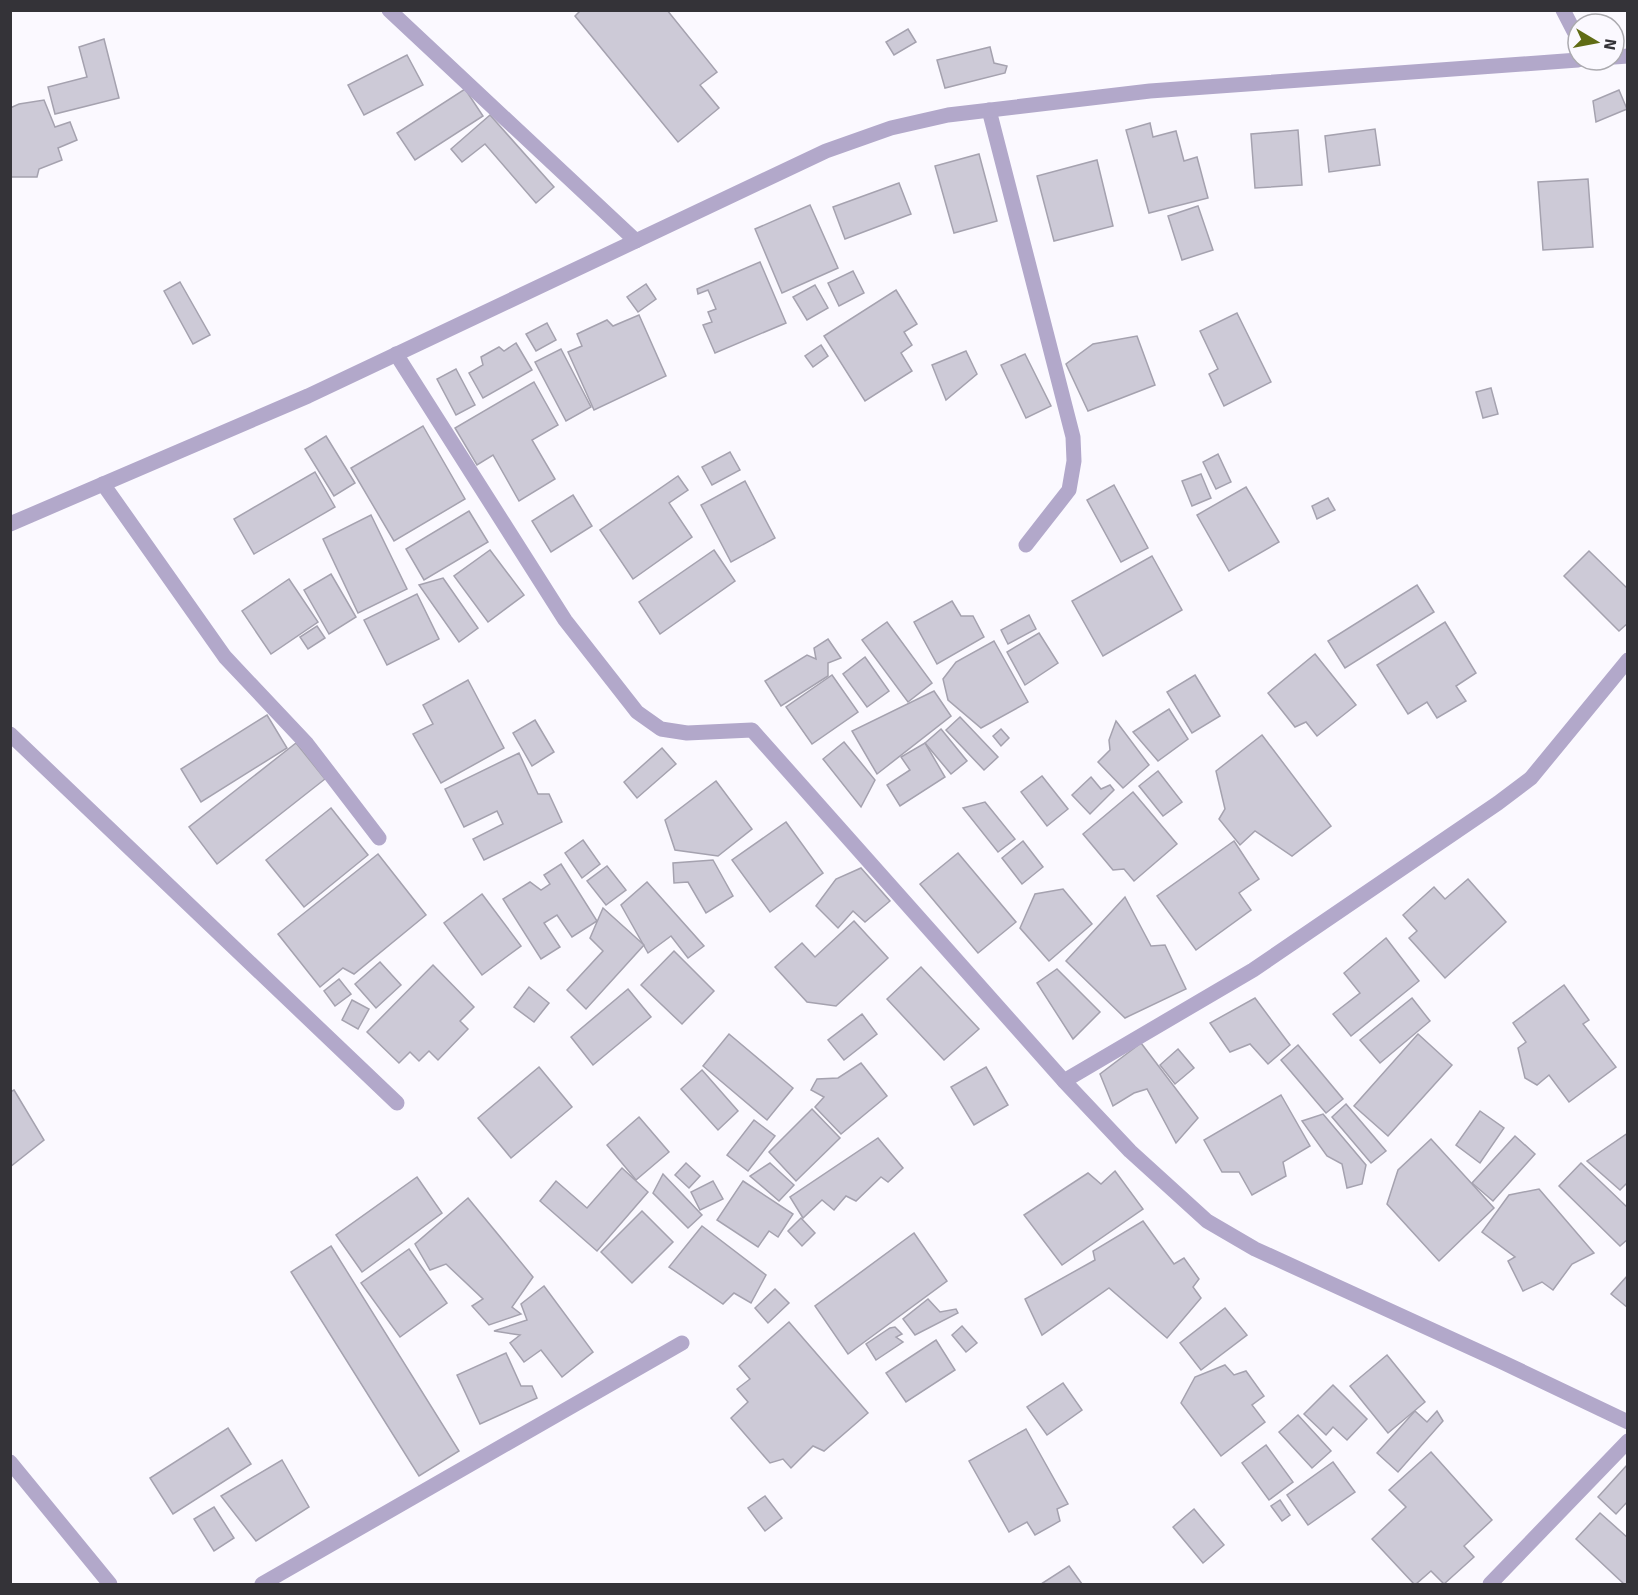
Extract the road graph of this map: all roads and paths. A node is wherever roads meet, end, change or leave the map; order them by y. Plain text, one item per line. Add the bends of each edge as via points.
1 (389, 10) edge
2 (1566, 61) edge
3 (989, 110) junction
4 (636, 241) junction
5 (396, 354) junction
6 (103, 484) junction
7 (10, 524) edge
8 (1026, 545) dead end
9 (1628, 660) edge
10 (10, 734) edge
11 (379, 838) dead end
12 (1064, 1082) junction
13 (398, 1103) dead end
14 (682, 1343) dead end
15 (1628, 1422) edge
16 (1628, 1441) edge
17 (10, 1462) edge
18 (110, 1584) edge
19 (262, 1584) edge
20 (1490, 1584) edge

1 - 4 street
2 - 3 street via 1150,91
3 - 4 street via 948,114 891,128 826,151
3 - 8 street via 1073,436 1069,490
4 - 5 street
5 - 6 street
5 - 12 street via 565,620 637,712 661,729 687,733 752,730
6 - 7 street
6 - 11 street via 225,657 307,744
9 - 12 street via 1531,778 1498,803 1253,970
10 - 13 street
12 - 15 street via 1130,1151 1207,1221 1255,1249
14 - 19 street
16 - 20 street
17 - 18 street

